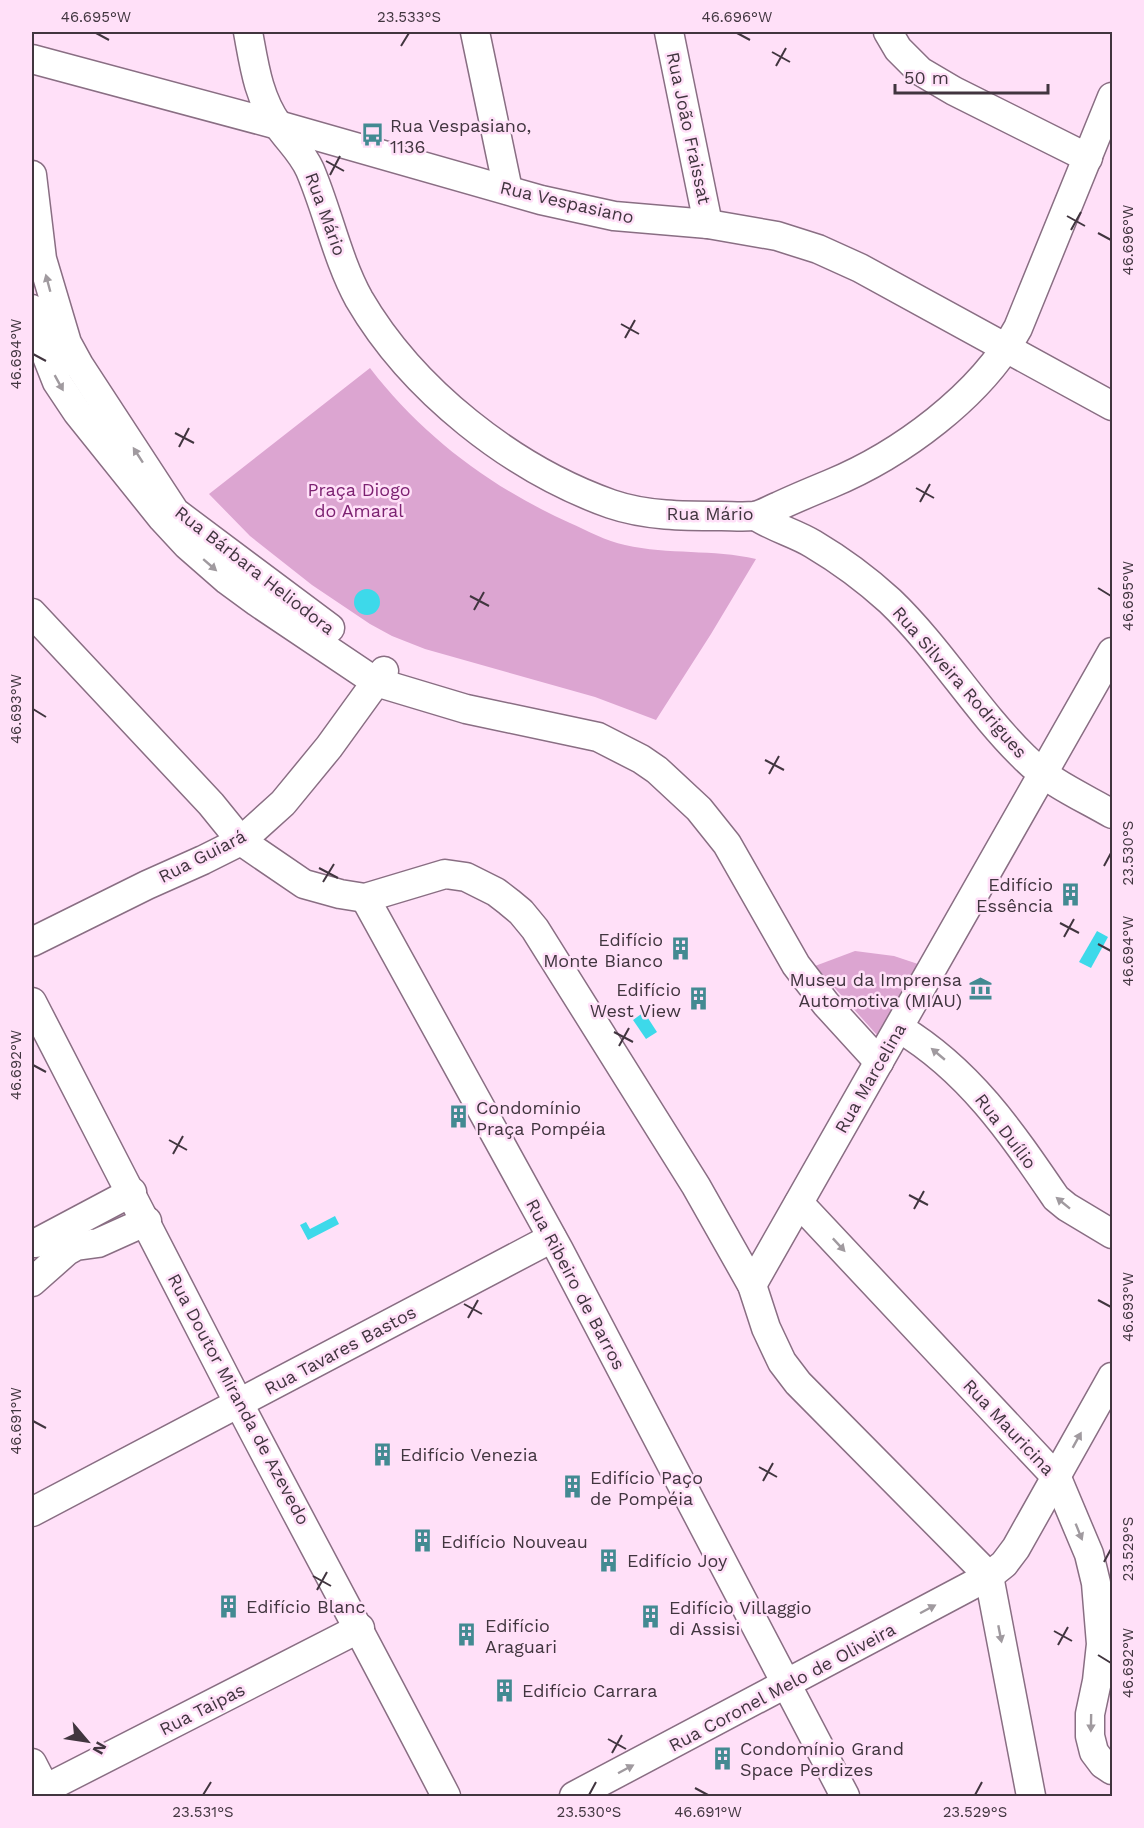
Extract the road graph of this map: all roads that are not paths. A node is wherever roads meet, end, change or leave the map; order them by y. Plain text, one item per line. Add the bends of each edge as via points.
1 (248, 32) edge
2 (475, 32) edge
3 (669, 32) edge
4 (888, 32) edge
5 (32, 59) edge
6 (1113, 97) edge
7 (278, 125) junction
8 (1088, 158) junction
9 (32, 175) edge
10 (508, 190) junction
11 (708, 224) junction
12 (32, 309) edge
13 (1007, 348) junction
14 (1113, 406) edge
15 (756, 516) junction
16 (32, 613) edge
17 (1113, 652) edge
18 (386, 680) junction
19 (1044, 774) junction
20 (1113, 814) edge
21 (241, 841) junction
22 (365, 898) junction
23 (32, 942) edge
24 (32, 1002) edge
25 (898, 1028) junction
26 (879, 1062) junction
27 (132, 1192) junction
28 (799, 1203) junction
29 (147, 1221) junction
30 (1113, 1234) edge
31 (552, 1238) junction
32 (32, 1242) edge
33 (32, 1282) edge
34 (752, 1285) junction
35 (1113, 1377) edge
36 (239, 1403) junction
37 (1057, 1478) junction
38 (32, 1512) edge
39 (989, 1576) junction
40 (360, 1628) junction
41 (787, 1684) junction
42 (32, 1763) edge
43 (1113, 1770) edge
44 (47, 1793) edge
45 (446, 1797) edge
46 (574, 1797) edge
47 (845, 1797) edge
48 (1031, 1797) edge

1 - 7 street, Rua Mário via 262,96
2 - 10 street
3 - 11 street, Rua João Fraissat
4 - 8 street via 898,49 920,71
5 - 7 street, Rua Vespasiano
6 - 8 street, Rua Mário
7 - 10 street, Rua Vespasiano
7 - 15 street, Rua Mário via 306,161 341,258 375,325 407,365 475,429 548,475 614,505 673,516
8 - 13 street, Rua Mário
18 -> 9 street, Rua Bárbara Heliodora via 370,658 175,512 67,343 42,259
10 - 11 street, Rua Vespasiano via 614,216
11 - 13 street, Rua Vespasiano via 777,236 818,249
12 -> 18 street, Rua Bárbara Heliodora via 57,382 77,412 187,545 257,602
13 - 14 street, Rua Vespasiano
13 - 15 street, Rua Mário via 974,386 905,443 856,474
15 - 19 street, Rua Silveira Rodrigues via 812,543 890,601 926,639 1007,740
16 - 21 street
17 - 19 street, Rua Marcelina
18 - 21 street, Rua Guiará via 283,803
18 - 26 street, Rua Bárbara Heliodora via 466,709 598,737 657,770 699,808 727,844 796,965
19 - 20 street, Rua Silveira Rodrigues
19 - 25 street, Rua Marcelina
21 - 22 street via 304,884
21 - 23 street, Rua Guiará
22 - 31 street, Rua Ribeiro de Barros
22 - 34 street via 444,874 480,883 521,912 690,1176
24 - 27 street, Rua Doutor Miranda de Azevedo
25 - 26 street, Rua Marcelina
30 -> 25 street, Rua Duílio via 1056,1198 977,1092 930,1047
26 - 28 street, Rua Marcelina
27 - 29 street, Rua Doutor Miranda de Azevedo
27 - 32 street
28 - 34 street, Rua Marcelina
28 -> 37 street, Rua Mauricina
29 - 33 street via 98,1243 76,1246
29 - 36 street, Rua Doutor Miranda de Azevedo
31 - 36 street, Rua Tavares Bastos
31 - 41 street, Rua Ribeiro de Barros
34 - 39 street via 766,1328 798,1383
37 -> 35 street, Rua Coronel Melo de Oliveira
36 - 38 street, Rua Tavares Bastos
36 - 40 street, Rua Doutor Miranda de Azevedo
37 - 39 street, Rua Coronel Melo de Oliveira via 1016,1548
37 -> 43 street, Rua Mauricina via 1089,1554 1096,1583 1101,1644 1090,1736 1094,1752
41 -> 39 street, Rua Coronel Melo de Oliveira
39 -> 48 street
40 - 44 street, Rua Taipas
40 - 45 street, Rua Doutor Miranda de Azevedo
46 -> 41 street, Rua Coronel Melo de Oliveira
41 - 47 street, Rua Ribeiro de Barros
42 - 44 street

